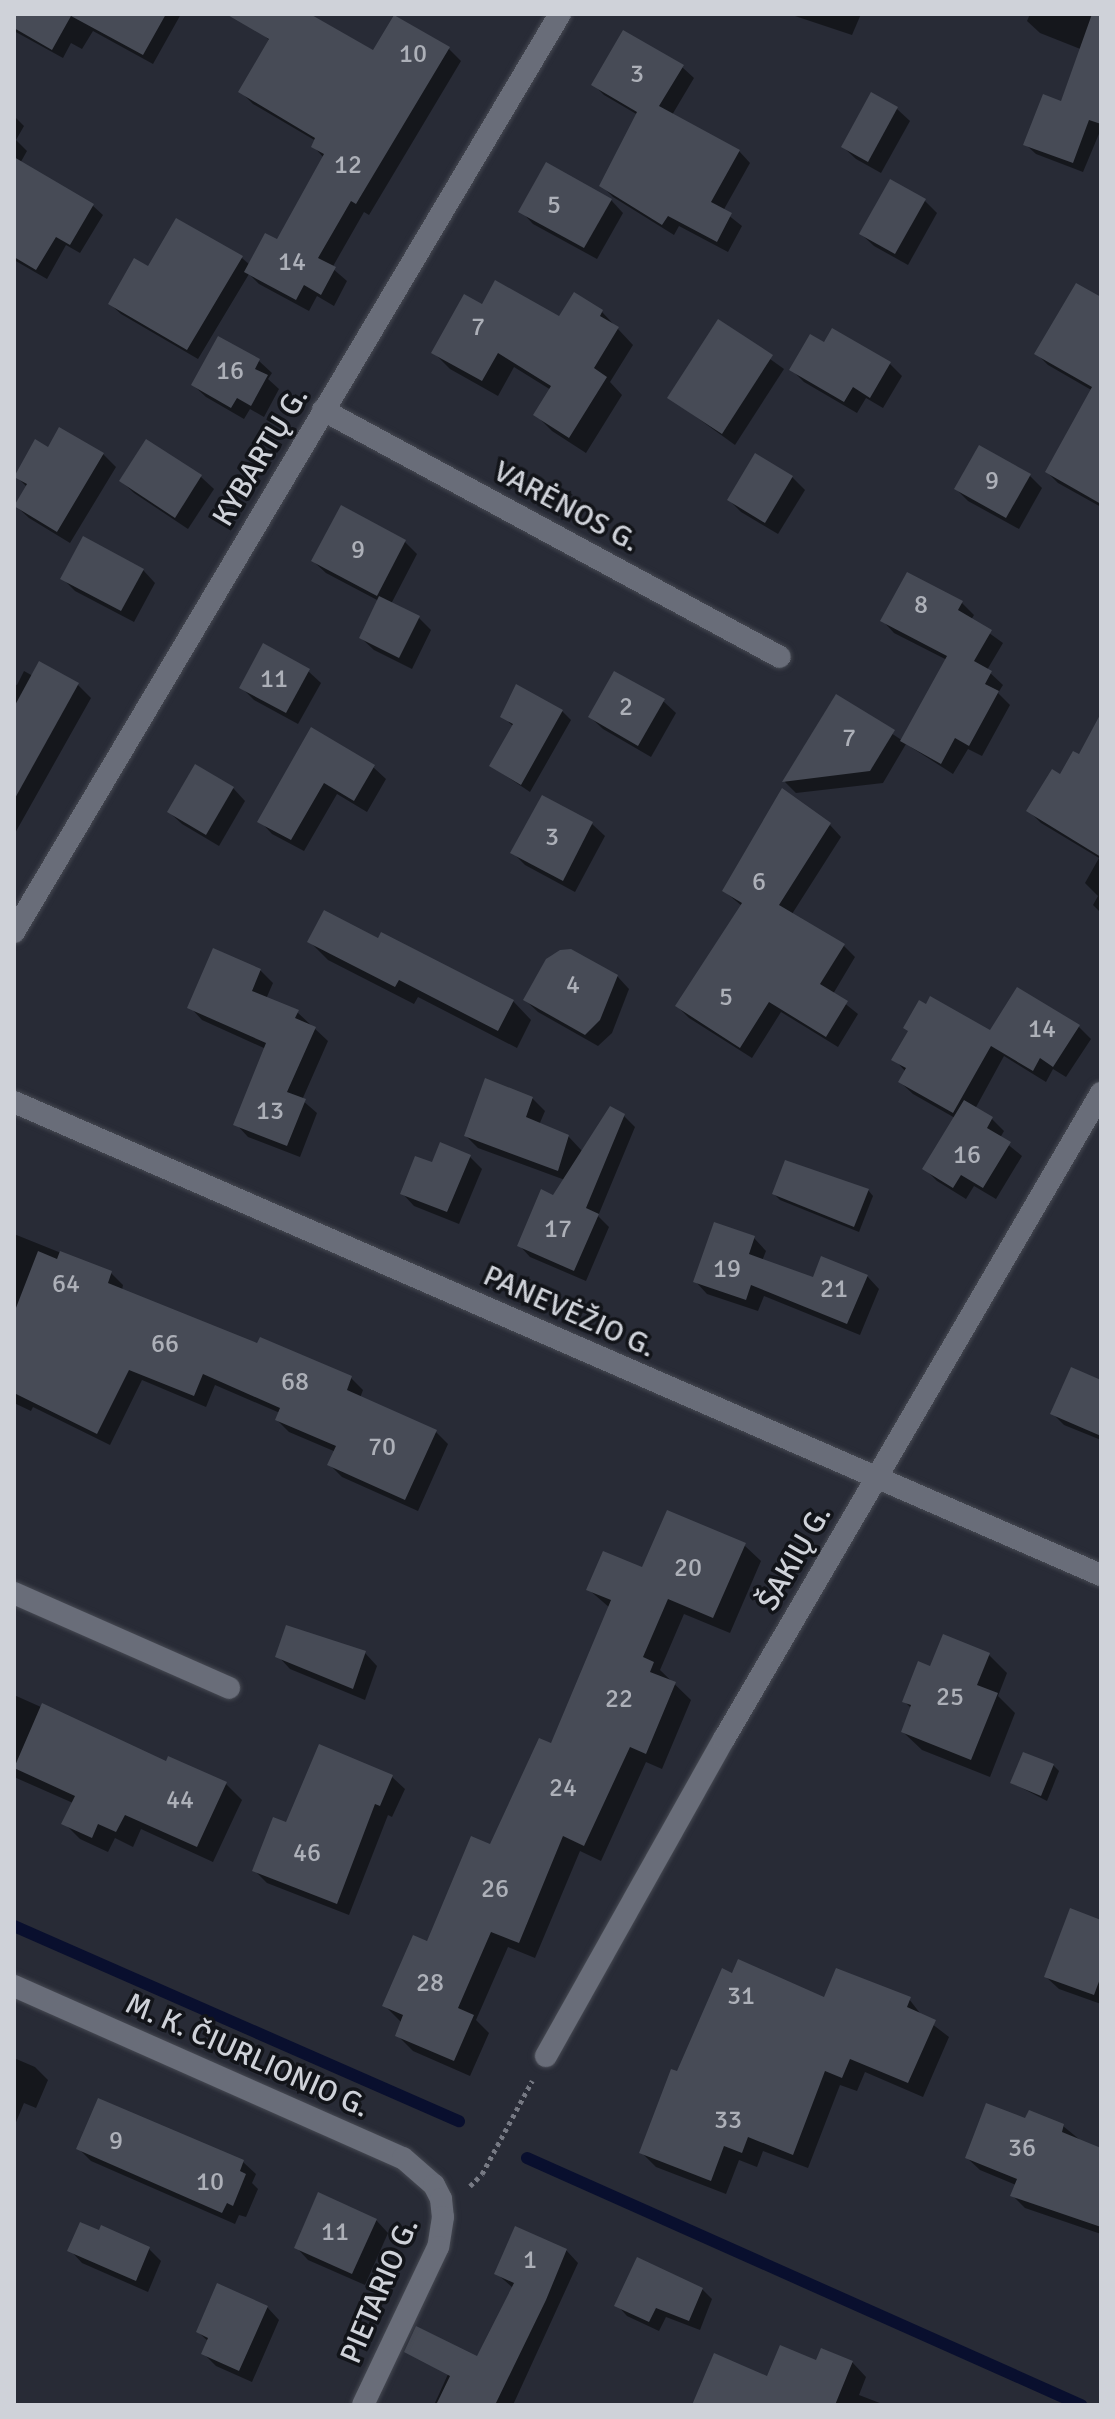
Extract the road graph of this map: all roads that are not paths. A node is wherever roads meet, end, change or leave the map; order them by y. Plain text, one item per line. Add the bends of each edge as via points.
1 (560, 14) edge
2 (323, 410) junction
3 (780, 657) dead end
4 (14, 932) edge
5 (1101, 1093) edge
6 (14, 1102) edge
7 (876, 1479) junction
8 (1101, 1575) edge
9 (14, 1593) edge
10 (229, 1688) dead end
11 (14, 1986) edge
12 (546, 2056) road end
13 (441, 2199) joint
14 (363, 2405) edge

1 - 2 street, KYBARTŲ G.
2 - 3 street, VARĖNOS G.
2 - 4 street, KYBARTŲ G.
5 - 7 street, ŠAKIŲ G.
6 - 7 street, PANEVĖŽIO G.
7 - 8 street, PANEVĖŽIO G.
7 - 12 street, ŠAKIŲ G.
9 - 10 street
11 - 13 street, M. K. ČIURLIONIO G. via 403,2158 420,2170
13 - 14 street, PIETARIO G. via 438,2247

